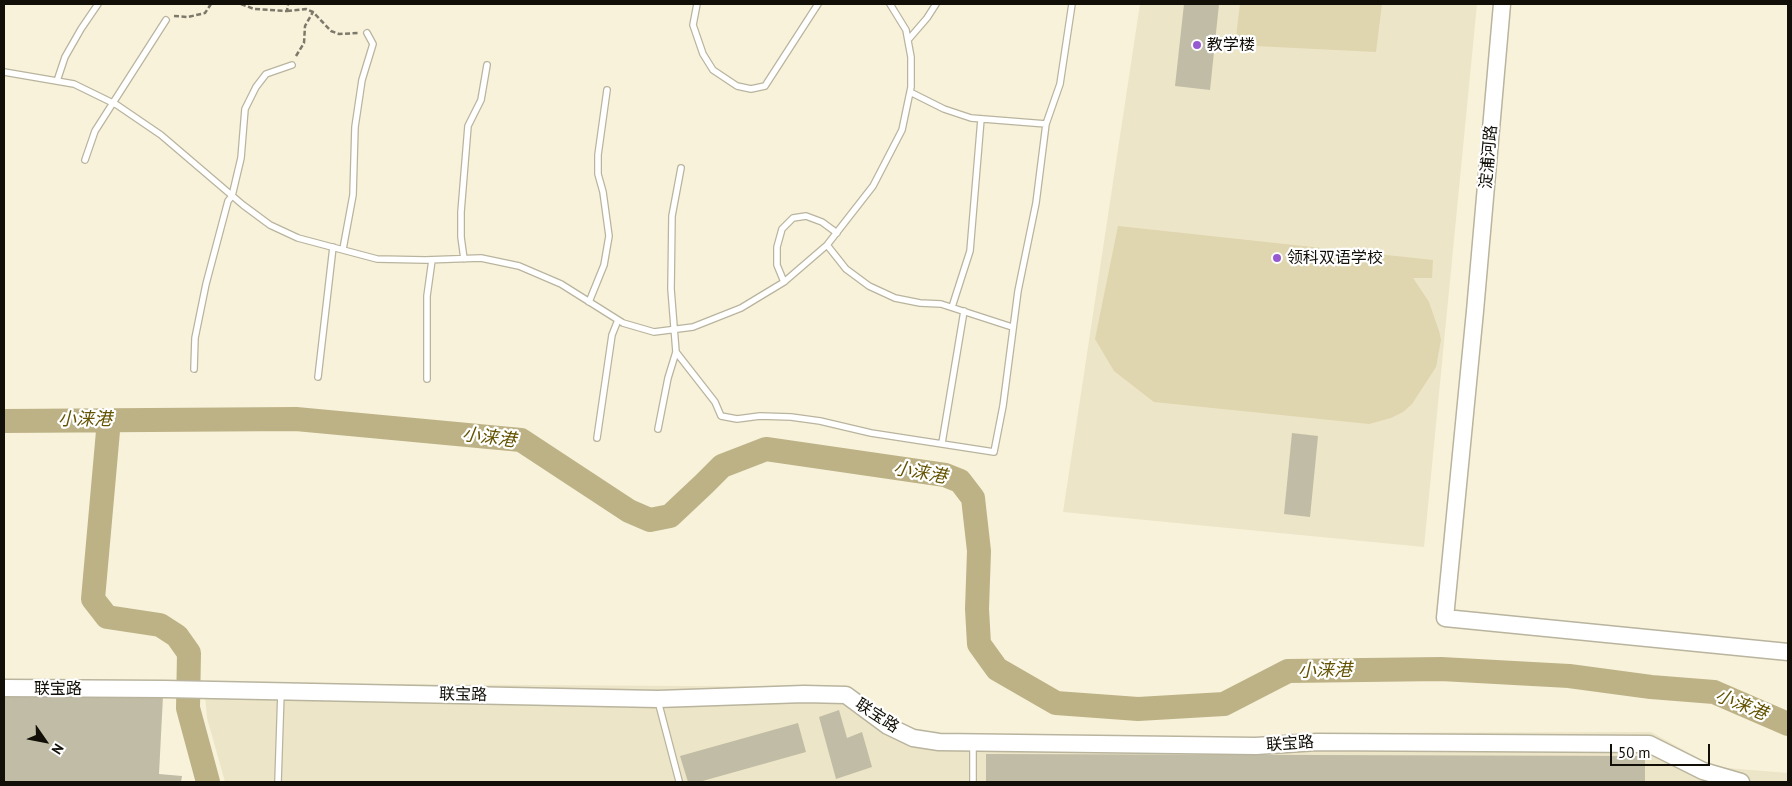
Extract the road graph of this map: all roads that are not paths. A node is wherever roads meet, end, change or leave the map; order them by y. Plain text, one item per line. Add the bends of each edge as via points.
1 (98, 4) edge
2 (697, 4) edge
3 (818, 4) edge
4 (890, 4) edge
5 (936, 4) edge
6 (1072, 4) edge
7 (1502, 4) edge
8 (166, 20) road end
9 (367, 33) road end
10 (908, 40) junction
11 (292, 65) road end
12 (487, 65) dead end
13 (4, 72) edge
14 (57, 81) junction
15 (607, 90) dead end
16 (910, 92) junction
17 (112, 102) junction
18 (981, 119) junction
19 (1046, 124) junction
20 (85, 160) dead end
21 (681, 168) dead end
22 (232, 196) junction
23 (837, 233) junction
24 (827, 245) junction
25 (333, 247) junction
26 (343, 249) junction
27 (464, 259) junction
28 (432, 260) junction
29 (784, 282) junction
30 (589, 302) junction
31 (952, 307) junction
32 (964, 311) junction
33 (618, 320) junction
34 (1012, 327) junction
35 (673, 329) junction
36 (676, 352) junction
37 (194, 369) dead end
38 (318, 377) dead end
39 (427, 379) dead end
40 (658, 429) dead end
41 (597, 438) dead end
42 (942, 443) junction
43 (1788, 652) edge
44 (4, 688) edge
45 (281, 692) junction
46 (658, 699) junction
47 (973, 743) junction
48 (679, 781) dead end
49 (278, 782) edge
50 (973, 782) edge
51 (1741, 782) edge

1 - 14 lane via 65,57
2 - 3 lane via 693,25 703,54 713,70 737,86 751,89 765,86
4 - 10 lane via 906,30
5 - 10 lane
6 - 19 lane via 1060,84
7 - 43 street, 淀浦河路 via 1445,618
8 - 17 lane
9 - 26 lane via 373,44 362,80 354,126 353,195
10 - 16 lane
11 - 22 lane via 266,74 245,109 241,158
12 - 27 lane via 481,100 468,126 461,212
13 - 14 lane
14 - 17 lane via 74,84
15 - 30 lane via 598,174 609,236 604,265
16 - 18 lane via 944,109
16 - 23 lane via 902,130 873,186
17 - 20 lane via 95,131
17 - 22 lane via 161,134
18 - 19 lane
18 - 31 lane via 970,251
19 - 34 lane via 1036,203
21 - 35 lane via 672,216
22 - 25 lane via 270,225 298,238
22 - 37 lane via 206,284
23 - 24 lane
23 - 29 lane via 806,216 793,218 782,229 777,247 777,265
24 - 29 lane
24 - 31 lane via 846,268 869,286 895,298
25 - 26 lane
25 - 38 lane
26 - 28 lane via 377,258
27 - 28 lane
27 - 30 lane via 481,258 519,266 560,284
28 - 39 lane via 427,296
29 - 35 lane via 741,308 694,327
30 - 33 lane
31 - 32 lane
32 - 34 lane
32 - 42 lane
33 - 35 lane via 654,332
33 - 41 lane via 612,335
34 - 42 lane via 994,452
35 - 36 lane
36 - 40 lane
36 - 42 lane via 715,402 721,416 737,419 792,417
44 - 45 street, 联宝路
45 - 46 street, 联宝路
45 - 49 lane
46 - 47 street, 联宝路 via 846,695 888,726 913,738
46 - 48 lane
47 - 50 lane
47 - 51 street, 联宝路 via 1256,746 1317,742 1649,744 1703,771

